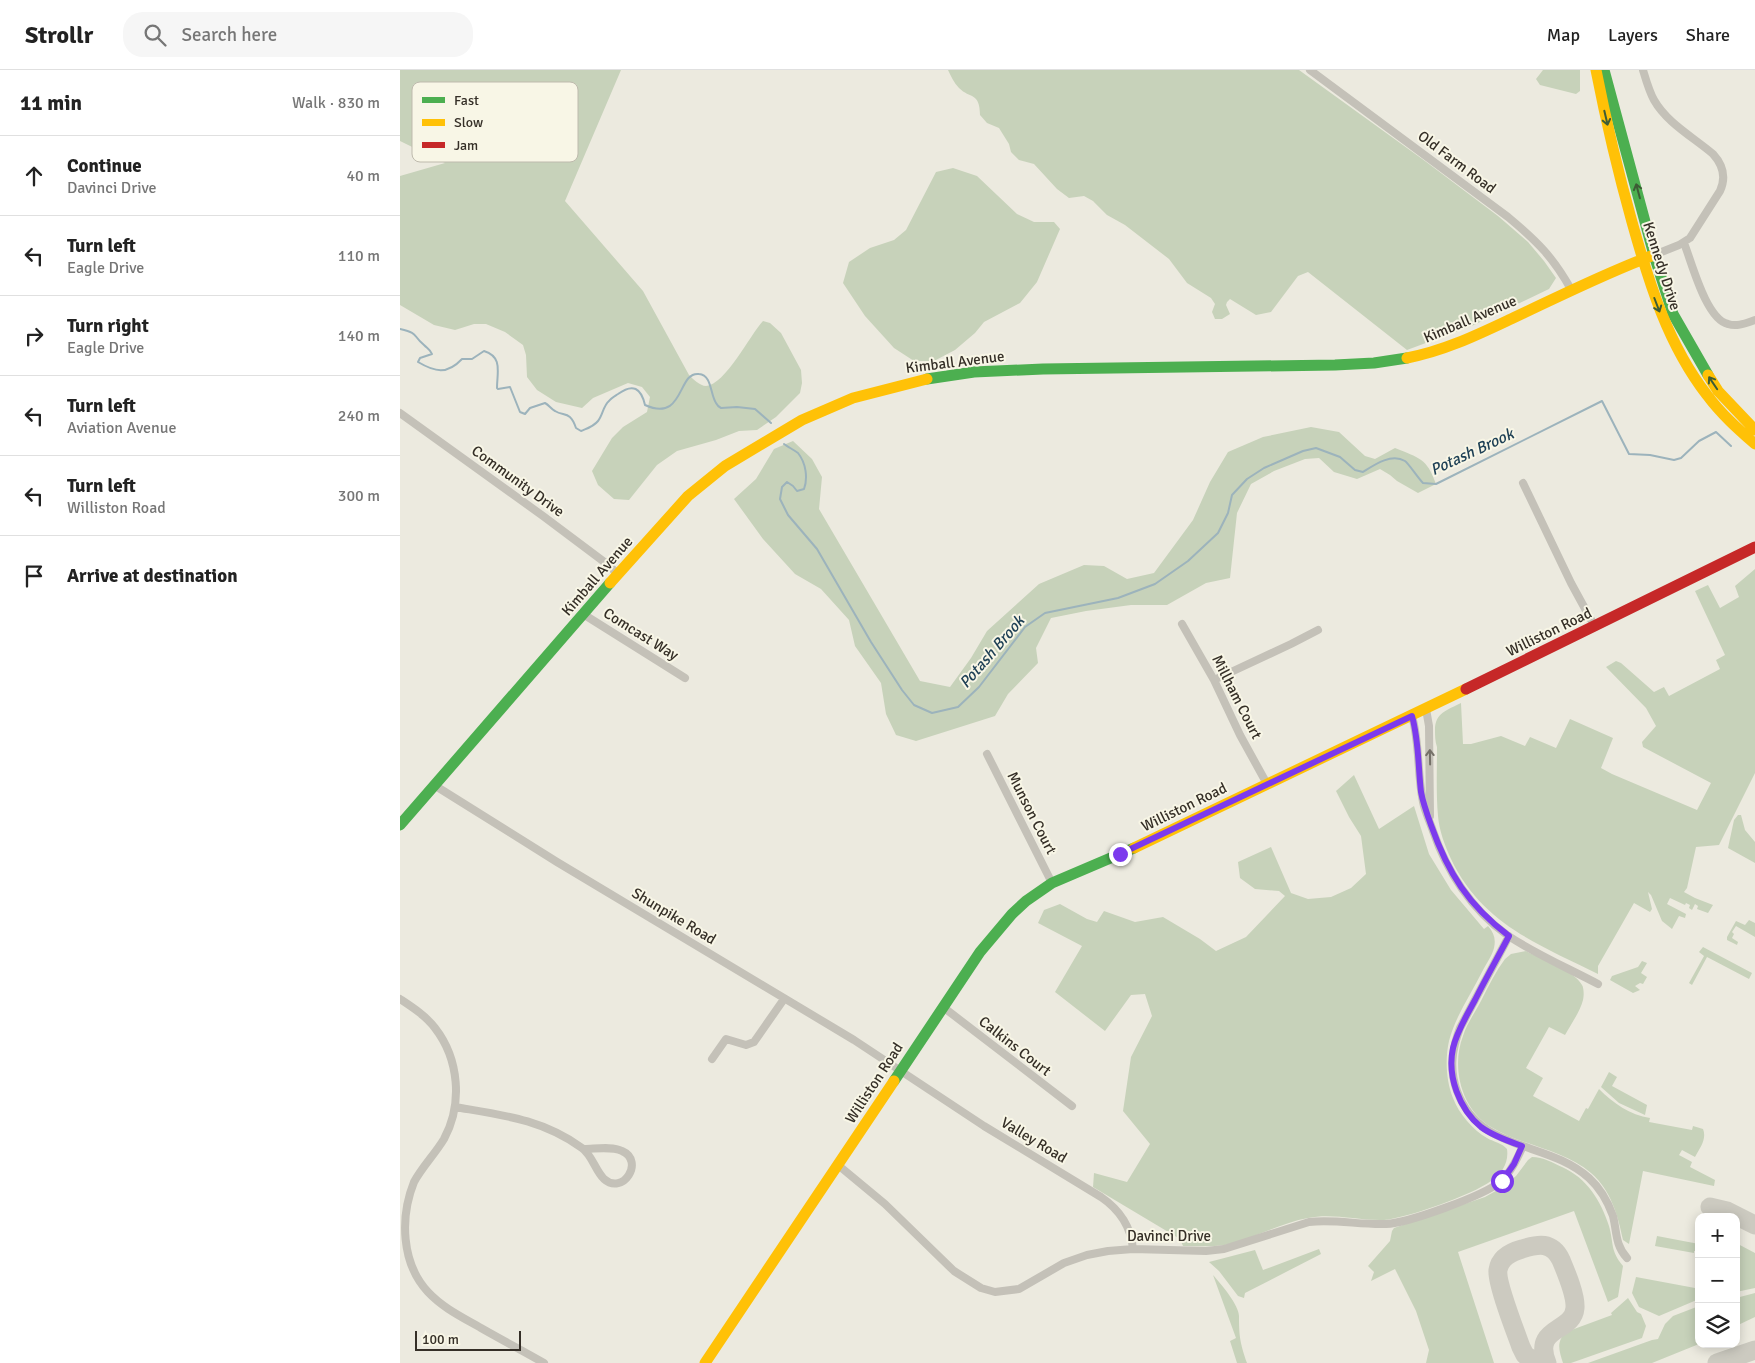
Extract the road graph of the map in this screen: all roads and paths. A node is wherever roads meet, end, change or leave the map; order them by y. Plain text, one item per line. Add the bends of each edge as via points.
1 (1310, 70) edge
2 (1596, 70) edge
3 (1604, 70) edge
4 (1643, 70) edge
5 (1684, 243) junction
6 (1654, 255) junction
7 (1642, 259) junction
8 (1572, 291) junction
9 (1755, 320) edge
10 (400, 413) edge
11 (1755, 430) edge
12 (1755, 444) edge
13 (1522, 483) dead end
14 (1755, 547) edge
15 (618, 574) junction
16 (583, 614) junction
17 (1182, 624) dead end
18 (1595, 627) junction
19 (1318, 630) dead end
20 (685, 678) dead end
21 (1214, 680) junction
22 (1426, 709) junction
23 (1412, 716) junction
24 (987, 754) dead end
25 (1266, 784) junction
26 (434, 785) junction
27 (1430, 823) junction
28 (400, 825) edge
29 (1052, 883) junction
30 (1509, 936) junction
31 (1598, 984) dead end
32 (400, 999) edge
33 (784, 999) junction
34 (943, 1007) junction
35 (712, 1059) dead end
36 (900, 1071) junction
37 (1072, 1106) dead end
38 (455, 1107) junction
39 (1522, 1146) junction
40 (584, 1149) junction
41 (838, 1165) junction
42 (1133, 1249) junction
43 (1627, 1258) dead end
44 (544, 1363) edge
45 (705, 1363) edge

1 - 8 street, Old Farm Road via 1528,233 1551,257
2 -> 7 main road, Kennedy Drive via 1618,172
6 -> 3 main road, Kennedy Drive
4 - 5 street via 1661,110 1713,154 1723,173 1723,186 1698,228
5 - 6 street
5 - 9 street via 1717,319 1732,325
6 - 7 main road, Kimball Avenue
11 -> 6 main road, Kennedy Drive via 1718,391 1685,337
7 - 8 main road, Kimball Avenue
7 -> 12 main road, Kennedy Drive via 1656,303 1678,353 1706,394
8 - 15 main road, Kimball Avenue via 1451,346 1395,361 996,371 937,377 853,398 802,420 724,466 688,496
10 - 15 street, Community Drive
13 - 18 street
14 - 18 main road, Williston Road
15 - 16 main road, Kimball Avenue
16 - 20 street, Comcast Way
16 - 26 main road, Kimball Avenue
17 - 21 street, Millham Court
18 - 22 main road, Williston Road
19 - 21 street
21 - 25 street, Millham Court
22 - 23 main road, Williston Road
27 -> 22 street
23 - 25 main road, Williston Road
23 - 27 street via 1418,741 1421,792
24 - 29 street, Munson Court
25 - 29 main road, Williston Road
26 - 28 main road, Kimball Avenue
26 - 33 street, Shunpike Road
27 - 30 street via 1440,852 1455,879 1480,911
29 - 34 main road, Williston Road via 1026,901 1004,923
30 - 31 street
30 - 39 street via 1460,1028 1451,1066 1458,1095 1476,1122 1496,1136
32 - 38 street via 429,1022 444,1041 455,1076
33 - 35 street via 754,1042 746,1045 726,1039
33 - 36 street, Shunpike Road
34 - 36 main road, Williston Road
34 - 37 street, Calkins Court
36 - 41 main road, Williston Road
36 - 42 street, Valley Road via 1109,1203 1127,1224
38 - 40 street via 534,1122
38 - 44 street via 444,1138 413,1183 406,1201 402,1233 408,1260 424,1287 441,1304
39 - 42 street, Davinci Drive via 1508,1173 1494,1186 1470,1198 1399,1222 1379,1224 1322,1220 1224,1249
39 - 43 street via 1568,1164 1594,1184 1607,1202 1619,1248
40 - 40 street via 609,1182 619,1183 630,1175 632,1161 622,1151
41 - 42 street, Davinci Drive via 885,1204 949,1267 988,1290 1004,1292 1019,1289 1064,1263 1087,1254
41 - 45 main road, Williston Road

